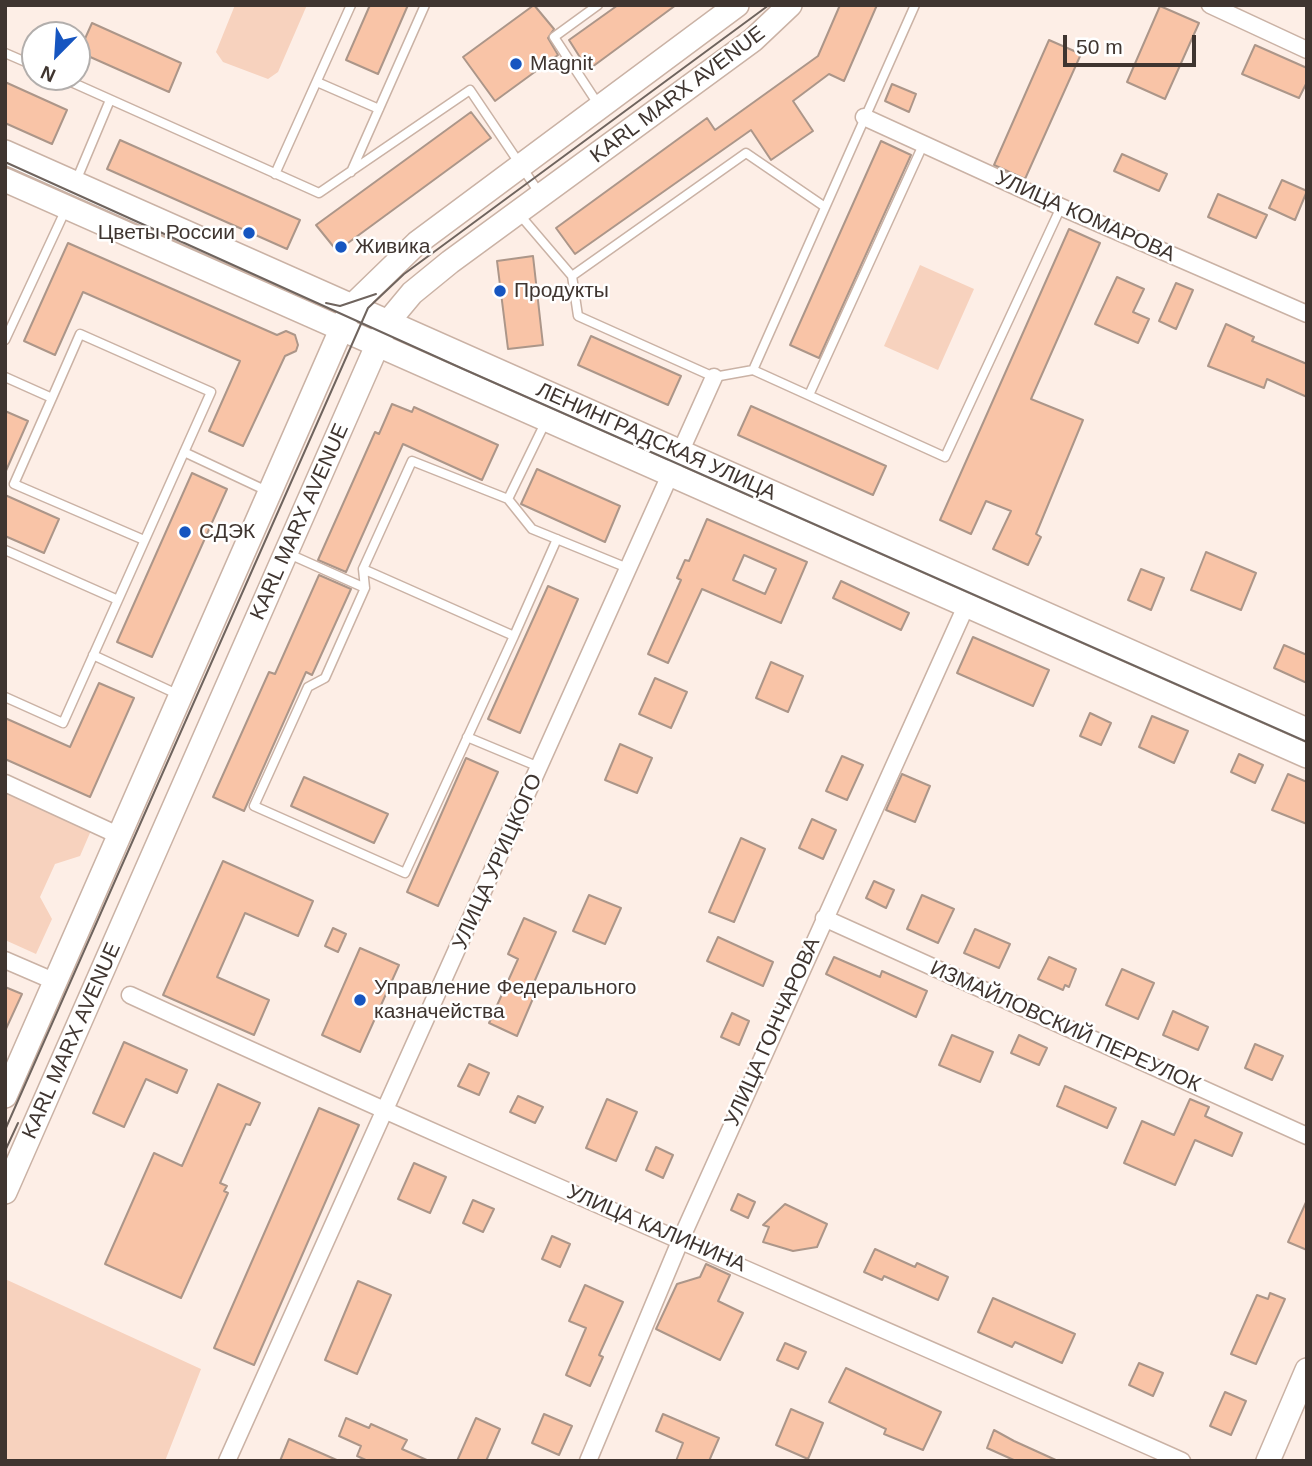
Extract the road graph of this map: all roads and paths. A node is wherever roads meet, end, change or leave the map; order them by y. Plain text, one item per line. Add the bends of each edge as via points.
1 (351, 5) edge
2 (425, 5) edge
3 (598, 5) edge
4 (737, 5) edge
5 (790, 5) edge
6 (915, 5) edge
7 (1210, 5) edge
8 (1307, 50) edge
9 (317, 82) junction
10 (90, 91) edge
11 (110, 100) junction
12 (599, 106) junction
13 (379, 109) junction
14 (864, 117) junction
15 (923, 145) junction
16 (5, 152) edge
17 (520, 166) junction
18 (351, 172) junction
19 (275, 174) junction
20 (5, 180) edge
21 (70, 196) junction
22 (542, 197) junction
23 (825, 207) junction
24 (1061, 208) junction
25 (519, 214) junction
26 (572, 276) junction
27 (1307, 314) edge
28 (346, 317) junction
29 (387, 323) junction
30 (5, 340) edge
31 (377, 344) junction
32 (752, 370) junction
33 (5, 377) edge
34 (715, 377) junction
35 (809, 396) junction
36 (52, 398) junction
37 (548, 418) junction
38 (184, 452) junction
39 (682, 453) junction
40 (672, 475) junction
41 (271, 493) junction
42 (508, 499) junction
43 (557, 539) junction
44 (144, 540) junction
45 (5, 550) edge
46 (287, 553) junction
47 (363, 569) junction
48 (630, 569) junction
49 (365, 588) junction
50 (118, 600) junction
51 (965, 606) junction
52 (514, 636) junction
53 (93, 655) junction
54 (182, 696) junction
55 (5, 697) edge
56 (1307, 730) edge
57 (467, 737) junction
58 (1307, 756) edge
59 (541, 767) junction
60 (5, 783) edge
61 (120, 835) junction
62 (824, 918) junction
63 (5, 960) edge
64 (56, 982) junction
65 (130, 995) dead end
66 (91, 998) junction
67 (5, 1096) edge
68 (386, 1113) junction
69 (1307, 1136) edge
70 (5, 1192) edge
71 (681, 1239) junction
72 (1307, 1370) edge
73 (227, 1461) edge
74 (588, 1461) edge
75 (1182, 1461) edge
76 (1268, 1461) edge

1 - 9 lane
2 - 13 lane
3 - 12 lane via 554,37
4 - 12 main road, KARL MARX AVENUE
5 - 22 main road, KARL MARX AVENUE via 753,40
6 - 14 lane
7 - 8 street
9 - 13 lane
9 - 19 lane
10 - 11 lane
11 - 19 lane
11 - 21 lane
12 - 17 main road, KARL MARX AVENUE
13 - 18 lane
14 - 15 street, УЛИЦА КОМАРОВА
14 - 23 lane
15 - 24 street, УЛИЦА КОМАРОВА
15 - 35 lane
16 - 21 main road, ЛЕНИНГРАДСКАЯ УЛИЦА
17 - 18 lane via 470,90
17 - 22 lane
17 - 28 main road, KARL MARX AVENUE via 417,243
18 - 19 lane via 319,193
20 - 21 main road, ЛЕНИНГРАДСКАЯ УЛИЦА
21 - 28 main road, ЛЕНИНГРАДСКАЯ УЛИЦА
21 - 30 lane
22 - 25 main road, KARL MARX AVENUE
23 - 26 lane via 746,153
23 - 32 lane
24 - 27 street, УЛИЦА КОМАРОВА
24 - 35 lane via 945,457
25 - 26 lane
25 - 29 main road, KARL MARX AVENUE via 412,293
26 - 34 lane via 578,316
28 - 29 main road, ЛЕНИНГРАДСКАЯ УЛИЦА
28 - 31 main road, ЛЕНИНГРАДСКАЯ УЛИЦА
28 - 41 main road, KARL MARX AVENUE
29 - 31 main road, KARL MARX AVENUE
29 - 39 main road, ЛЕНИНГРАДСКАЯ УЛИЦА
31 - 37 main road, ЛЕНИНГРАДСКАЯ УЛИЦА
31 - 46 main road, KARL MARX AVENUE
32 - 34 lane
32 - 35 lane
33 - 36 lane
34 - 39 street, УЛИЦА УРИЦКОГО
36 - 38 lane via 80,334 211,392
36 - 44 lane via 14,484
37 - 40 main road, ЛЕНИНГРАДСКАЯ УЛИЦА
37 - 42 lane
38 - 41 lane
38 - 44 lane
39 - 40 street, УЛИЦА УРИЦКОГО
39 - 56 main road, ЛЕНИНГРАДСКАЯ УЛИЦА
40 - 48 street, УЛИЦА УРИЦКОГО
40 - 51 main road, ЛЕНИНГРАДСКАЯ УЛИЦА
41 - 54 main road, KARL MARX AVENUE
42 - 43 lane via 532,528
42 - 47 lane via 412,461
43 - 48 lane
43 - 52 lane
44 - 50 lane
45 - 50 lane
46 - 49 lane
46 - 66 main road, KARL MARX AVENUE
47 - 49 lane
47 - 52 lane
48 - 59 street, УЛИЦА УРИЦКОГО
49 - 57 lane via 325,678 308,687 254,806 405,873
50 - 53 lane
51 - 58 main road, ЛЕНИНГРАДСКАЯ УЛИЦА
51 - 62 street, УЛИЦА ГОНЧАРОВА
52 - 57 lane
53 - 54 lane
53 - 55 lane via 63,723
54 - 61 main road, KARL MARX AVENUE
57 - 59 lane
59 - 68 street, УЛИЦА УРИЦКОГО
60 - 61 street
61 - 64 main road, KARL MARX AVENUE
62 - 69 street, ИЗМАЙЛОВСКИЙ ПЕРЕУЛОК
62 - 71 street, УЛИЦА ГОНЧАРОВА
63 - 64 street
64 - 66 main road
64 - 67 main road, KARL MARX AVENUE
65 - 68 street, УЛИЦА КАЛИНИНА
66 - 70 main road, KARL MARX AVENUE
68 - 71 street, УЛИЦА КАЛИНИНА
68 - 73 street, УЛИЦА УРИЦКОГО
71 - 74 street, УЛИЦА ГОНЧАРОВА
71 - 75 street, УЛИЦА КАЛИНИНА
72 - 76 main road

